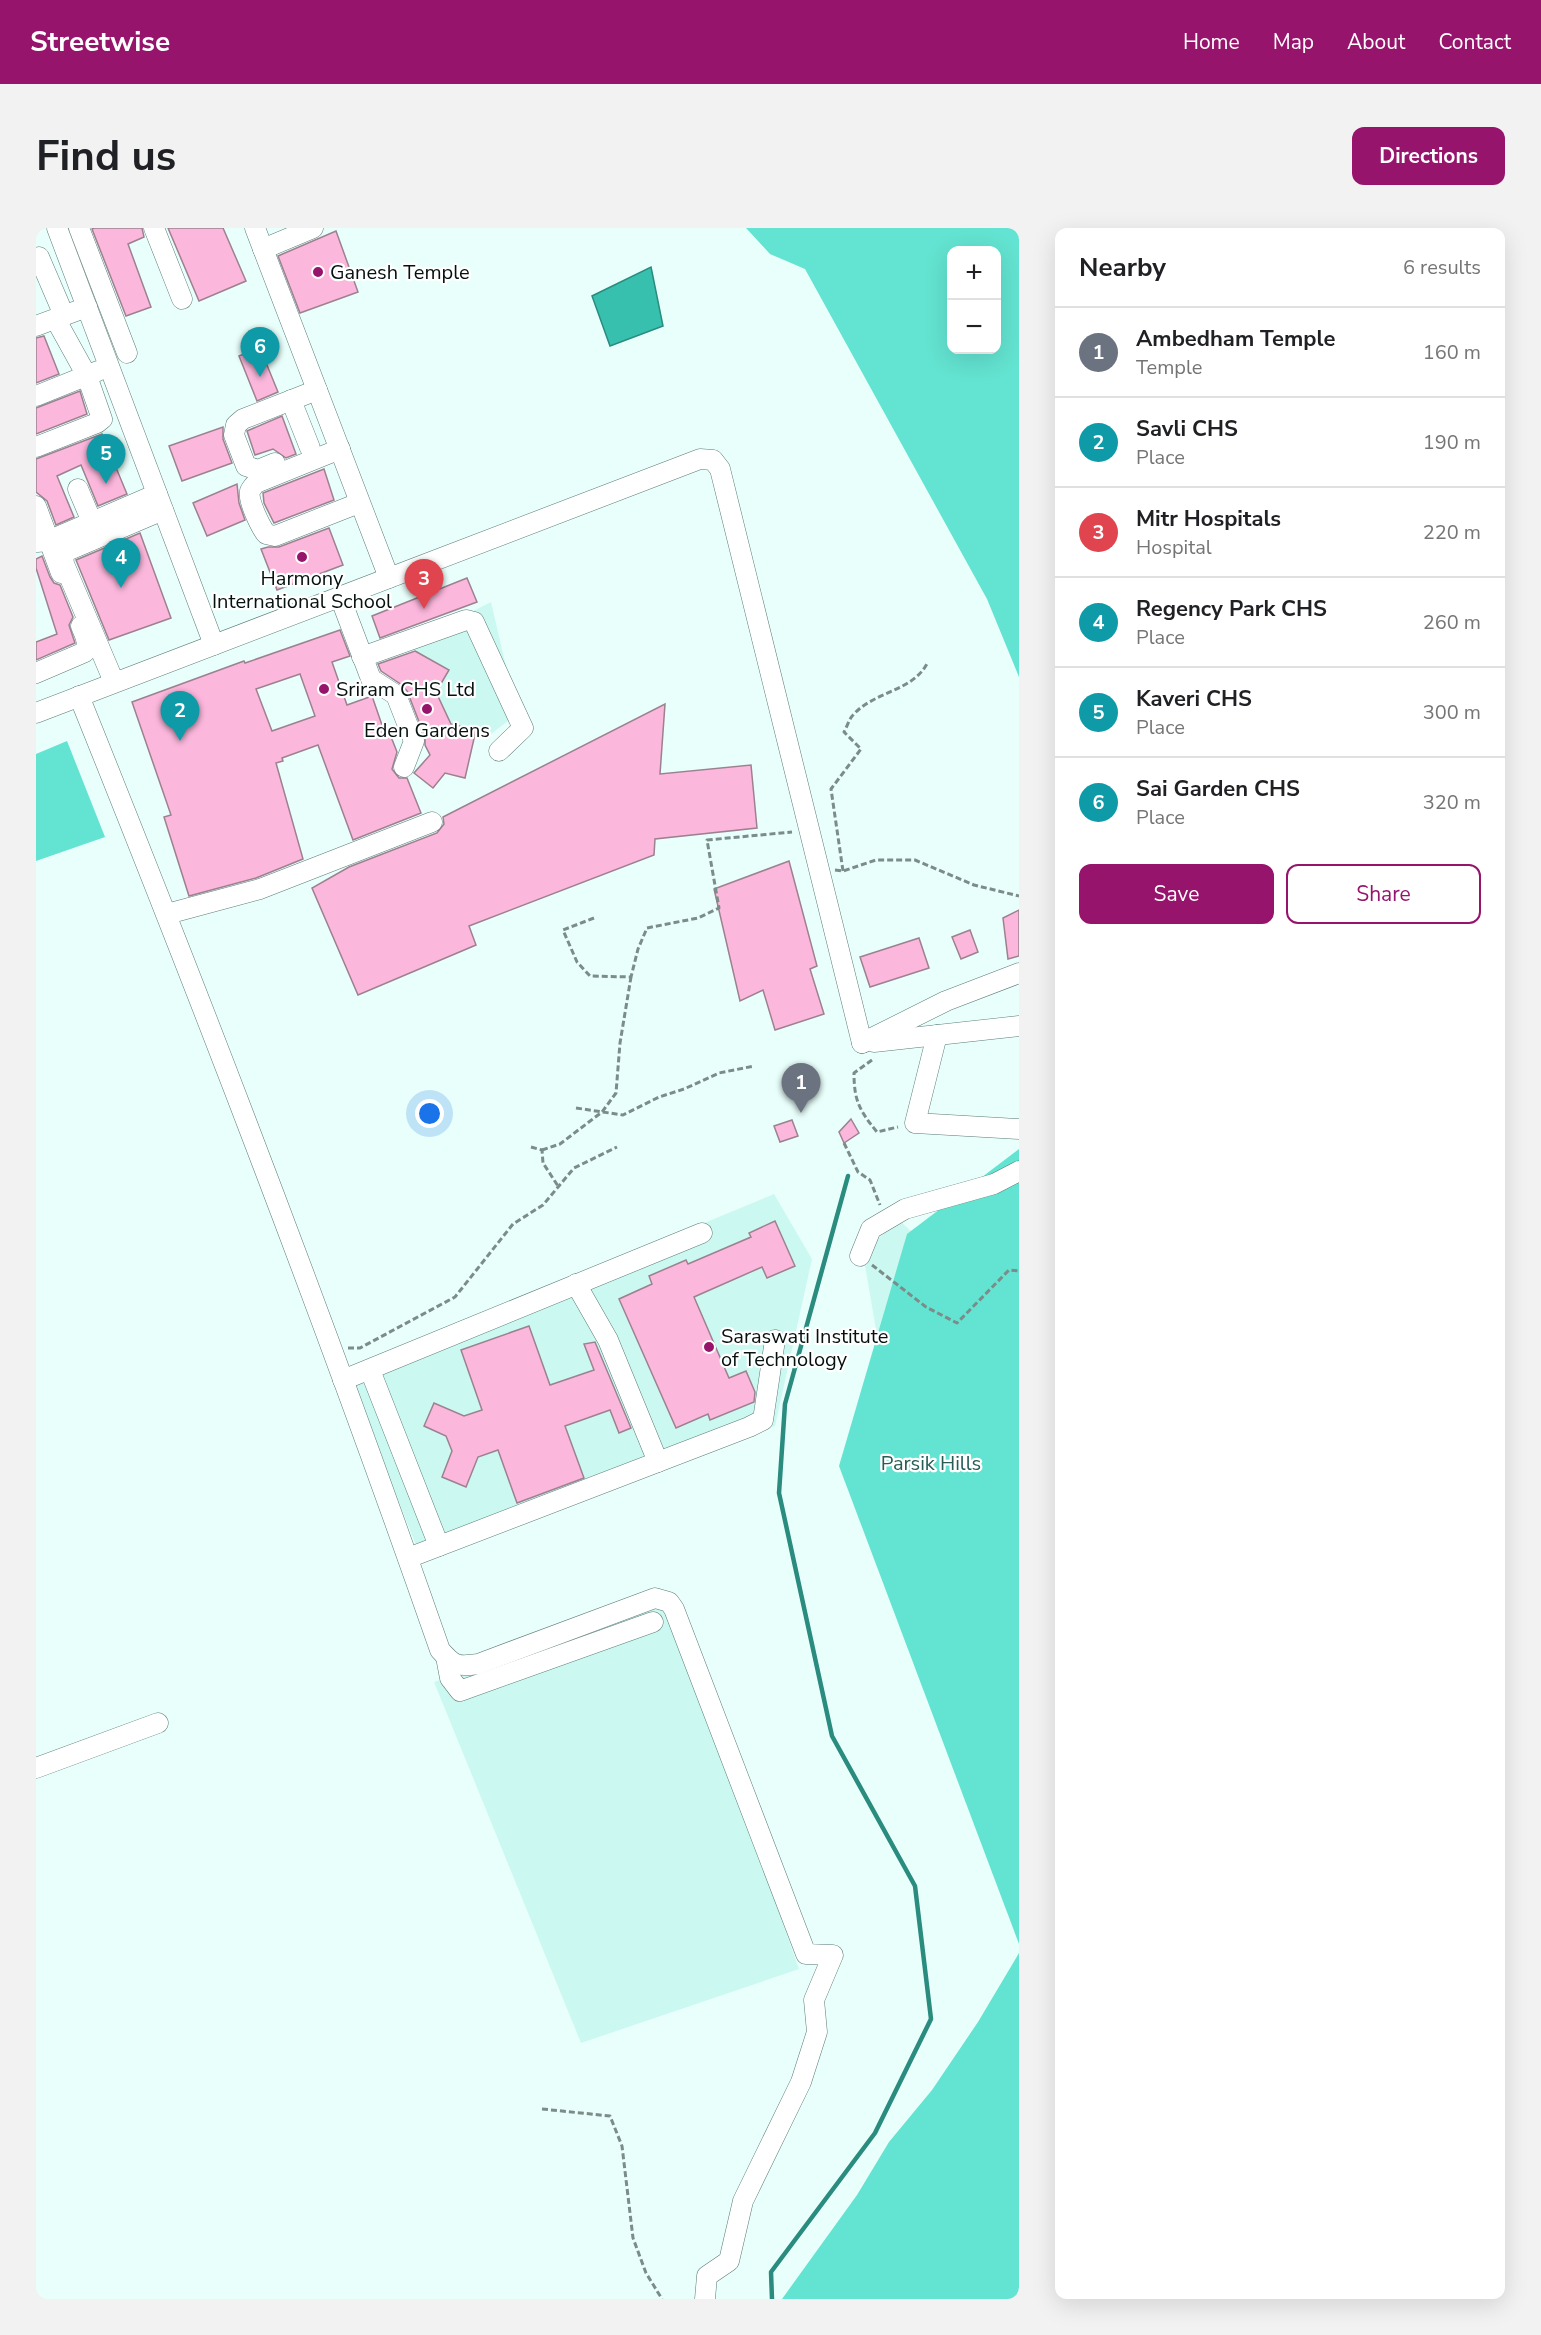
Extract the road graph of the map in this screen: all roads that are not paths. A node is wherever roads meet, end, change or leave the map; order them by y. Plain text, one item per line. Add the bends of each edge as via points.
1 (57, 228) edge
2 (79, 228) edge
3 (154, 228) edge
4 (255, 228) edge
5 (313, 228) edge
6 (64, 247) junction
7 (263, 249) junction
8 (38, 258) edge
9 (182, 299) dead end
10 (85, 302) junction
11 (58, 313) junction
12 (36, 316) edge
13 (36, 326) edge
14 (127, 353) dead end
15 (109, 367) junction
16 (87, 376) junction
17 (317, 390) junction
18 (36, 396) edge
19 (291, 400) junction
20 (337, 443) junction
21 (36, 447) edge
22 (310, 448) junction
23 (78, 489) dead end
24 (160, 502) junction
25 (359, 502) junction
26 (36, 506) edge
27 (92, 522) junction
28 (42, 542) edge
29 (389, 578) junction
30 (340, 597) junction
31 (214, 645) junction
32 (362, 657) junction
33 (36, 673) edge
34 (114, 682) junction
35 (79, 696) junction
36 (36, 713) edge
37 (499, 751) dead end
38 (404, 767) dead end
39 (432, 822) dead end
40 (167, 914) junction
41 (1019, 973) edge
42 (1019, 1026) edge
43 (937, 1035) junction
44 (862, 1043) junction
45 (1019, 1129) edge
46 (1019, 1171) edge
47 (702, 1233) dead end
48 (860, 1256) road end
49 (576, 1284) junction
50 (776, 1340) dead end
51 (370, 1370) junction
52 (343, 1380) junction
53 (658, 1462) junction
54 (439, 1546) junction
55 (408, 1558) junction
56 (652, 1622) dead end
57 (446, 1657) junction
58 (158, 1723) dead end
59 (36, 1768) edge
60 (705, 2299) edge

1 - 6 street
2 - 14 street
3 - 9 street
4 - 7 street
5 - 7 street
6 - 8 street
6 - 10 street
7 - 17 street
8 - 11 street
10 - 11 street
10 - 15 street
11 - 12 street
11 - 13 street
11 - 16 street
15 - 16 street
15 - 24 street
16 - 18 street
16 - 21 street via 102,419
17 - 19 street
17 - 20 street
19 - 22 street
19 - 22 street via 236,425 234,435 246,466 258,470
20 - 22 street
20 - 25 street
20 - 25 street via 256,483 250,498 261,527 274,536
23 - 27 street
24 - 27 street
24 - 31 street
24 - 34 street via 63,555
25 - 29 street
26 - 28 street
27 - 28 street
28 - 33 street via 87,646 85,652
29 - 30 street
29 - 44 street via 700,459 712,460 720,469
30 - 31 street
30 - 32 street
31 - 34 street
32 - 37 street via 466,620 474,622 523,728
32 - 38 street via 371,679 396,695 414,741
34 - 35 street
35 - 36 street
35 - 40 street
39 - 40 street via 260,889
40 - 52 street
41 - 44 street via 946,1001
42 - 43 street
43 - 44 street
43 - 45 street via 915,1123
46 - 48 street via 994,1184 905,1209 871,1229
47 - 49 street
49 - 51 street
49 - 53 street via 608,1340
50 - 53 street via 763,1420
51 - 52 street
51 - 54 street
52 - 55 street
53 - 54 street
54 - 55 street
55 - 57 street via 440,1650
56 - 57 street via 460,1691 450,1678
57 - 60 street via 462,1666 478,1664 655,1598 669,1602 806,1954 833,1955 814,2000 818,2032 801,2082 743,2200 729,2261 707,2276
58 - 59 street

